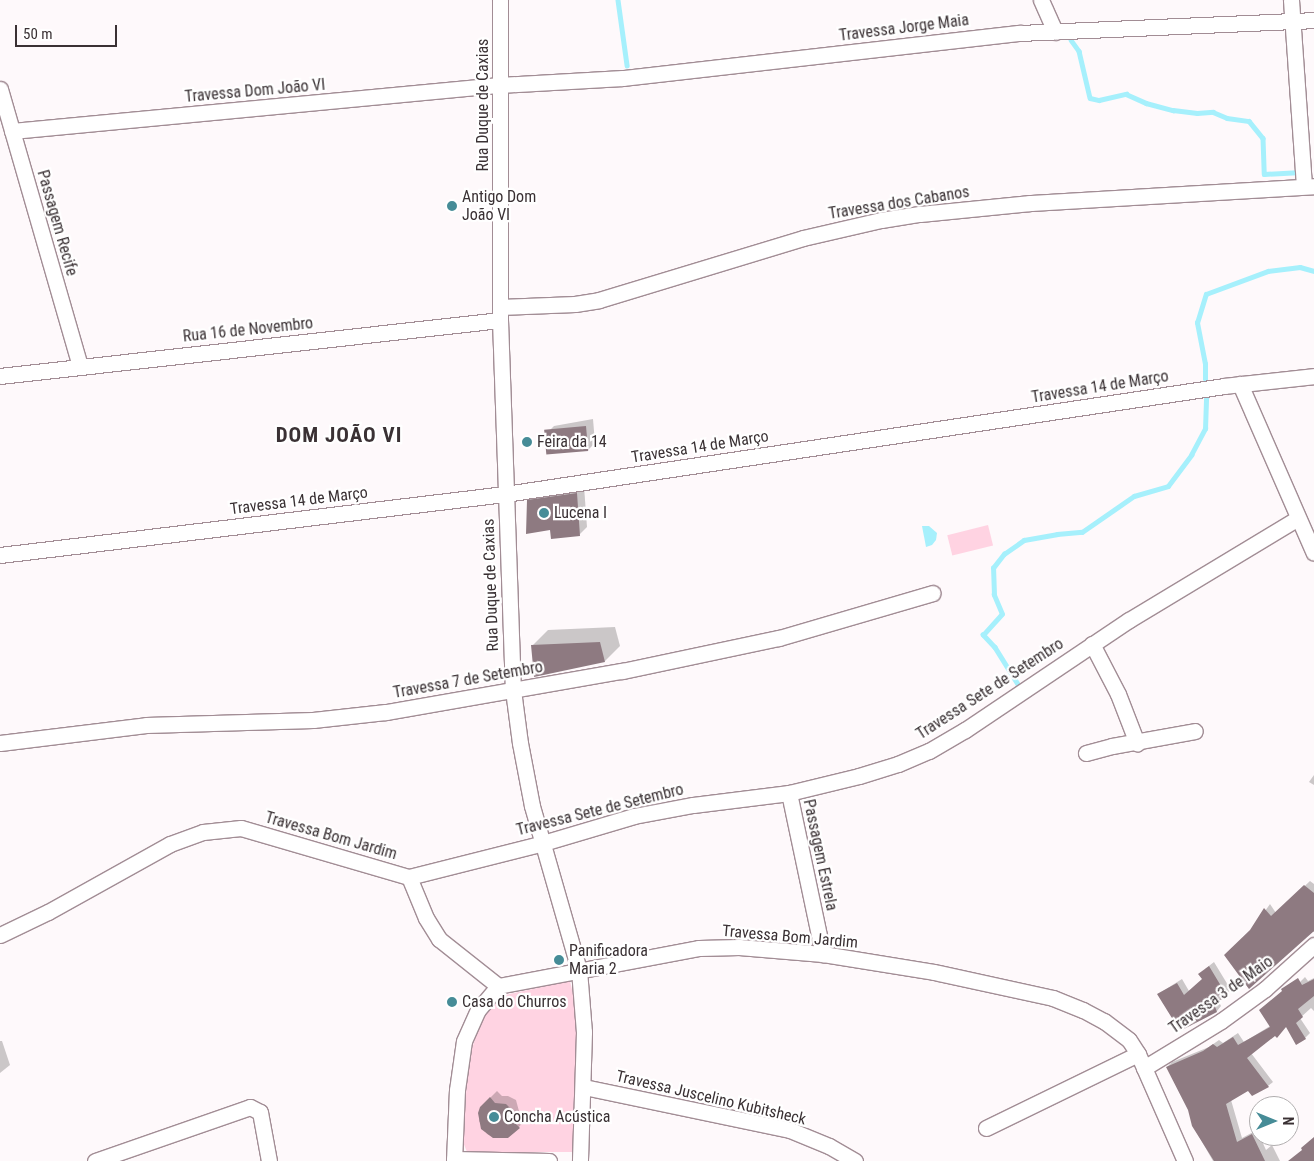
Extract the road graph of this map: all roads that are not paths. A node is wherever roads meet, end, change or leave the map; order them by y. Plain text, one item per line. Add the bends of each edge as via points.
1 (500, 0) edge
2 (1042, 0) edge
3 (1291, 0) edge
4 (1294, 20) junction
5 (1314, 20) edge
6 (1055, 32) junction
7 (500, 86) junction
8 (0, 89) edge
9 (12, 131) junction
10 (1309, 186) edge
11 (500, 313) junction
12 (80, 366) junction
13 (0, 376) edge
14 (1314, 376) edge
15 (1240, 384) junction
16 (505, 494) junction
17 (1298, 518) junction
18 (1314, 554) edge
19 (0, 555) edge
20 (933, 593) dead end
21 (1092, 644) junction
22 (513, 690) junction
23 (1195, 731) dead end
24 (1137, 742) junction
25 (0, 743) edge
26 (1086, 753) dead end
27 (789, 793) junction
28 (543, 843) junction
29 (409, 877) junction
30 (0, 935) edge
31 (1314, 945) edge
32 (823, 954) junction
33 (579, 970) junction
34 (498, 986) junction
35 (1138, 1054) junction
36 (1144, 1068) junction
37 (584, 1087) junction
38 (986, 1128) dead end
39 (454, 1160) edge
40 (95, 1161) edge
41 (269, 1161) edge
42 (549, 1161) edge
43 (580, 1161) edge
44 (855, 1161) edge
45 (1184, 1161) edge

1 - 7 street, Rua Duque de Caxias
2 - 6 street
3 - 4 street
4 - 5 street, Travessa Jorge Maia
4 - 6 street, Travessa Jorge Maia
4 - 10 street
6 - 7 street, Travessa Jorge Maia via 977,37 623,78
7 - 9 street, Travessa Dom João VI
7 - 11 street, Rua Duque de Caxias
8 - 9 street, Passagem Recife
9 - 12 street, Passagem Recife
10 - 11 street, Travessa dos Cabanos via 1030,203 890,219 758,250 599,300
11 - 12 street, Rua 16 de Novembro
11 - 16 street, Rua Duque de Caxias
12 - 13 street, Rua 16 de Novembro
14 - 15 street, Travessa 14 de Março
15 - 16 street, Travessa 14 de Março
15 - 17 street
16 - 19 street, Travessa 14 de Março
16 - 22 street, Rua Duque de Caxias
17 - 18 street
17 - 21 street, Travessa Sete de Setembro
20 - 22 street, Travessa 7 de Setembro via 779,638
21 - 24 street via 1118,694
21 - 27 street, Travessa Sete de Setembro via 965,730 929,750 859,776
22 - 25 street, Travessa 7 de Setembro via 347,717 146,725
22 - 28 street, Rua Duque de Caxias via 524,770
23 - 24 street
24 - 26 street
27 - 28 street, Travessa Sete de Setembro via 662,810
27 - 32 street, Passagem Estrela
28 - 29 street, Travessa Sete de Setembro
28 - 33 street, Rua Duque de Caxias
29 - 30 street, Travessa Bom Jardim via 241,828 203,832 170,844
29 - 34 street, Travessa Bom Jardim via 426,918 439,939
31 - 36 street, Travessa 3 de Maio via 1221,1021
32 - 33 street, Travessa Bom Jardim via 739,947 699,948
32 - 35 street, Travessa Bom Jardim via 934,972 1054,998 1104,1021 1129,1040
33 - 34 street, Travessa Bom Jardim
33 - 37 street, Rua Duque de Caxias
34 - 39 street via 478,1010 464,1041
35 - 36 street, Travessa Bom Jardim
35 - 38 street
36 - 45 street, Travessa Bom Jardim
37 - 43 street, Rua Duque de Caxias
37 - 44 street, Travessa Juscelino Kubitsheck via 790,1130
39 - 42 street
40 - 41 street via 250,1107 260,1112

